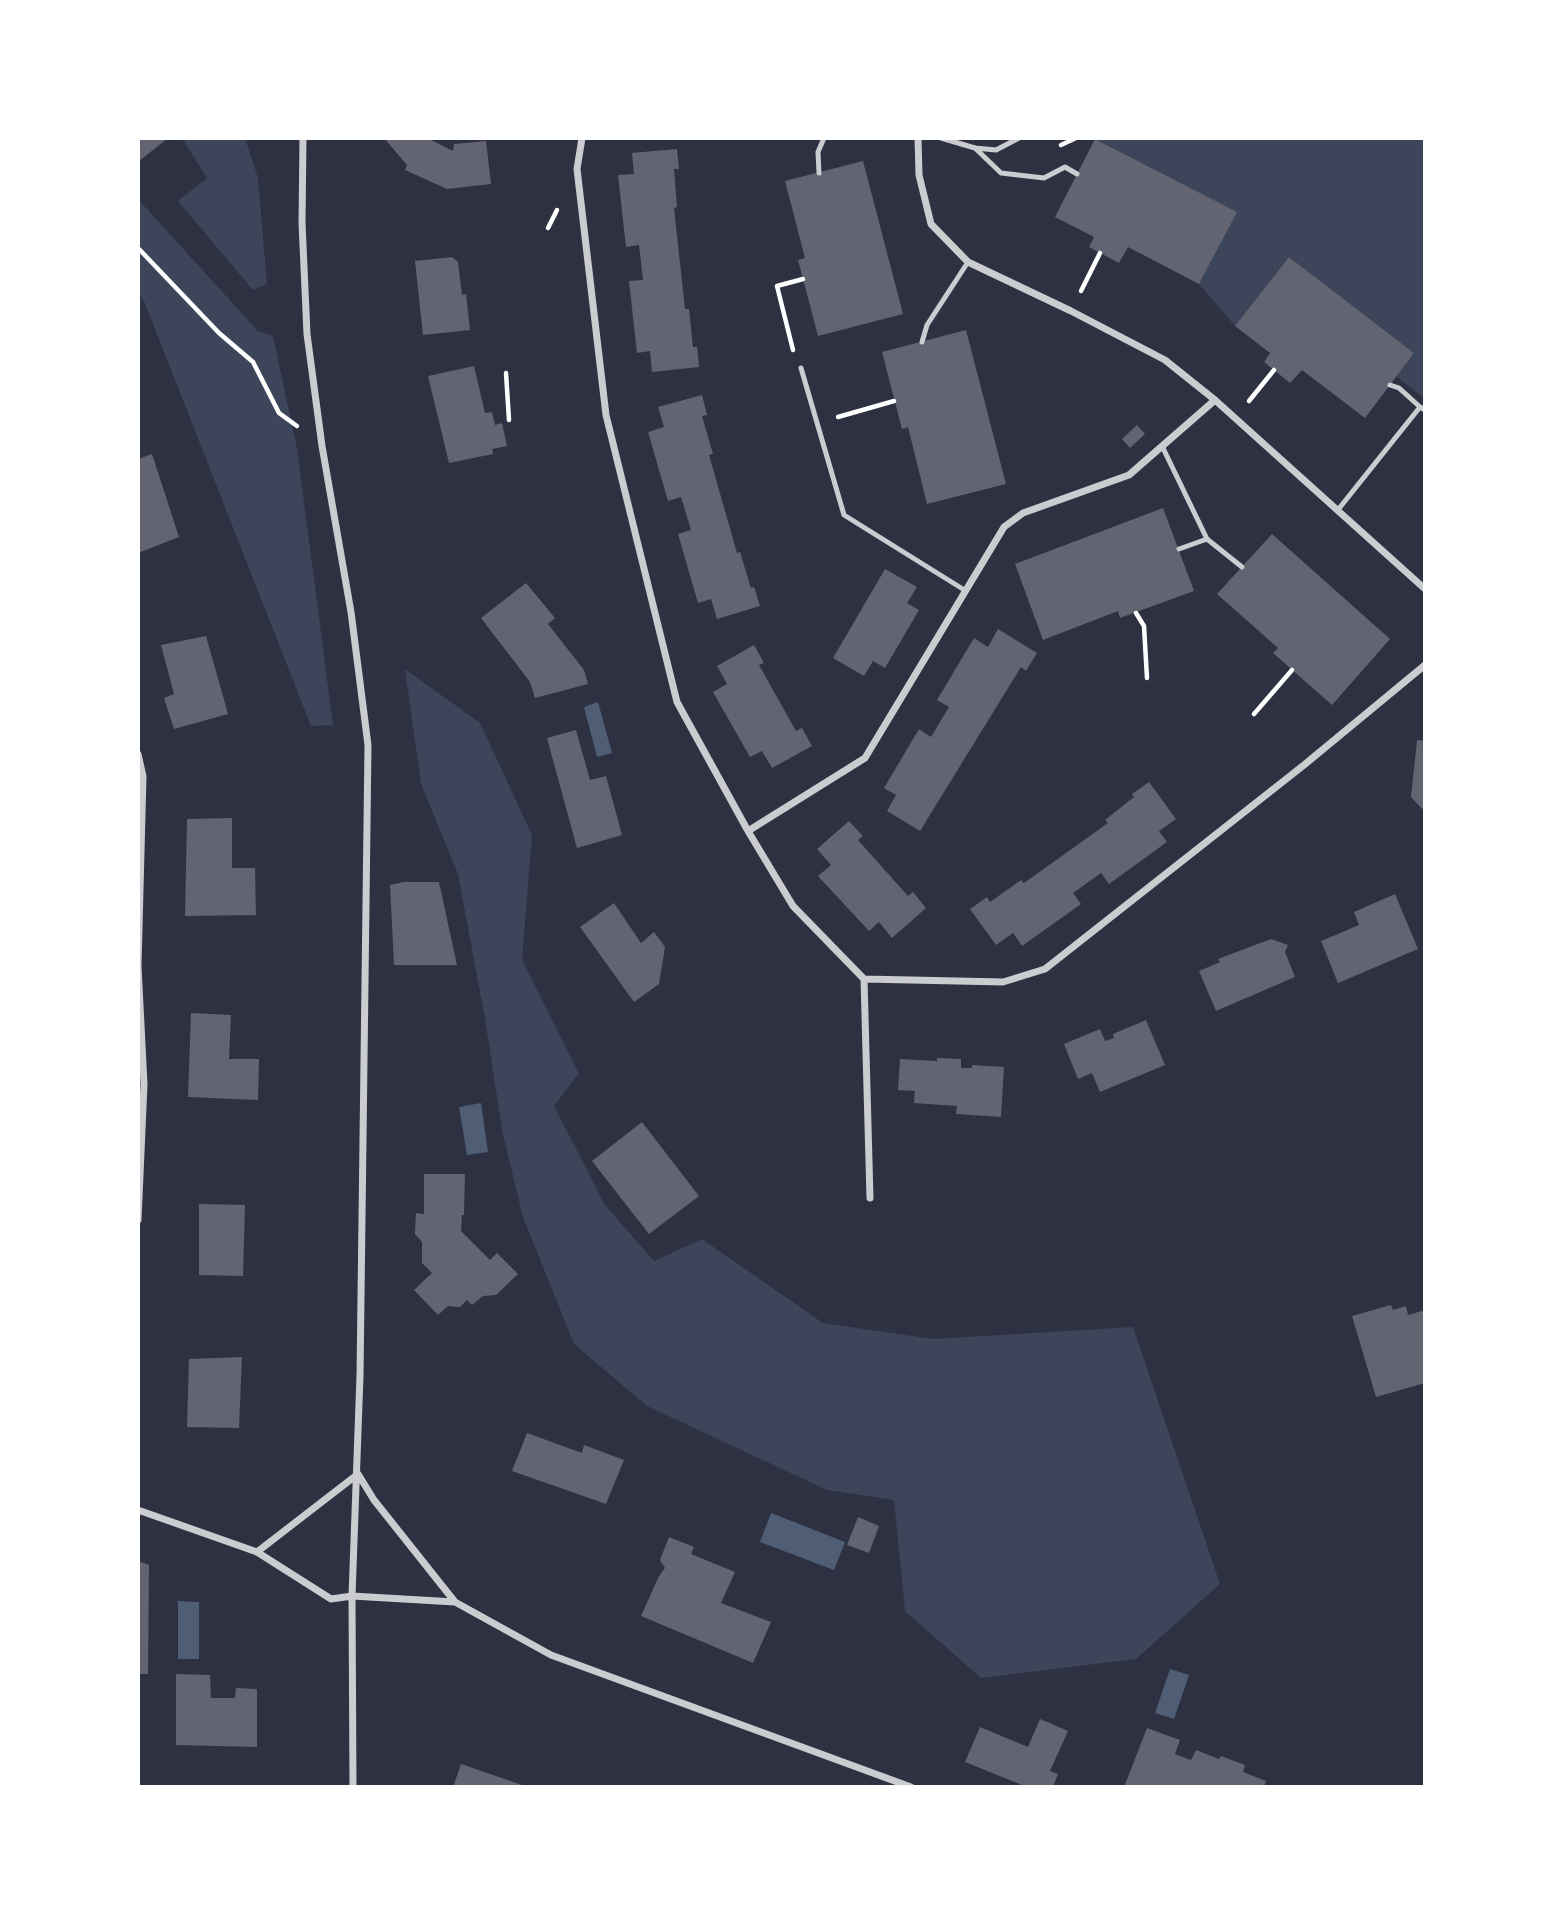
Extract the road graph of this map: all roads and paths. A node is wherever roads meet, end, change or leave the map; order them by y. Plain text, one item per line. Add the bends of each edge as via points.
1 (303, 138) edge
2 (582, 138) edge
3 (824, 138) edge
4 (918, 138) edge
5 (941, 138) edge
6 (1019, 138) edge
7 (975, 148) junction
8 (819, 173) dead end
9 (1076, 174) dead end
10 (556, 214) dead end
11 (548, 228) dead end
12 (138, 248) edge
13 (1100, 253) dead end
14 (968, 262) junction
15 (803, 279) dead end
16 (1071, 311) junction
17 (922, 342) dead end
18 (801, 368) joint
19 (1274, 370) dead end
20 (506, 373) dead end
21 (1390, 385) dead end
22 (1216, 400) junction
23 (894, 401) dead end
24 (1422, 409) edge
25 (1236, 419) junction
26 (509, 420) dead end
27 (817, 423) junction
28 (322, 446) junction
29 (1162, 446) junction
30 (1337, 511) junction
31 (1207, 538) junction
32 (1179, 549) dead end
33 (1241, 567) dead end
34 (1425, 589) edge
35 (966, 591) junction
36 (1136, 613) dead end
37 (1425, 665) edge
38 (1292, 670) dead end
39 (1147, 678) dead end
40 (1254, 714) dead end
41 (138, 754) edge
42 (748, 831) junction
43 (138, 967) edge
44 (864, 979) junction
45 (870, 1198) dead end
46 (138, 1220) edge
47 (358, 1474) junction
48 (138, 1510) edge
49 (257, 1552) junction
50 (352, 1596) junction
51 (455, 1602) junction
52 (353, 1787) edge
53 (911, 1787) edge

1 - 28 street via 307,334
2 - 42 street via 577,169 606,415 677,702
3 - 8 lane via 818,152
4 - 14 street via 919,175 931,223
5 - 7 lane
6 - 7 lane via 996,150
7 - 9 lane via 1001,173 1044,178 1065,167
10 - 11 path
12 - 28 path via 253,362 279,412
13 - 16 path
14 - 16 street
14 - 17 lane via 927,325
15 - 18 path via 777,286 795,360
16 - 22 street via 1165,360
18 - 27 lane
19 - 25 path
20 - 26 path
21 - 24 lane
22 - 25 street
22 - 29 street
23 - 27 path
24 - 30 lane
25 - 30 street
27 - 35 lane via 844,515
28 - 47 street via 368,745
29 - 31 lane
29 - 35 street via 1129,475 1023,513 1004,527
30 - 34 street
31 - 32 lane
31 - 33 lane
35 - 42 street via 865,758
36 - 39 path via 1144,626
37 - 44 street via 1045,969 1003,982
38 - 40 path
41 - 43 street via 144,776
42 - 44 street via 793,906
43 - 46 street via 144,1084
44 - 45 street
47 - 49 street
47 - 50 street
47 - 51 street
48 - 49 street
49 - 50 street via 331,1599
50 - 51 street
50 - 52 street
51 - 53 street via 551,1655

